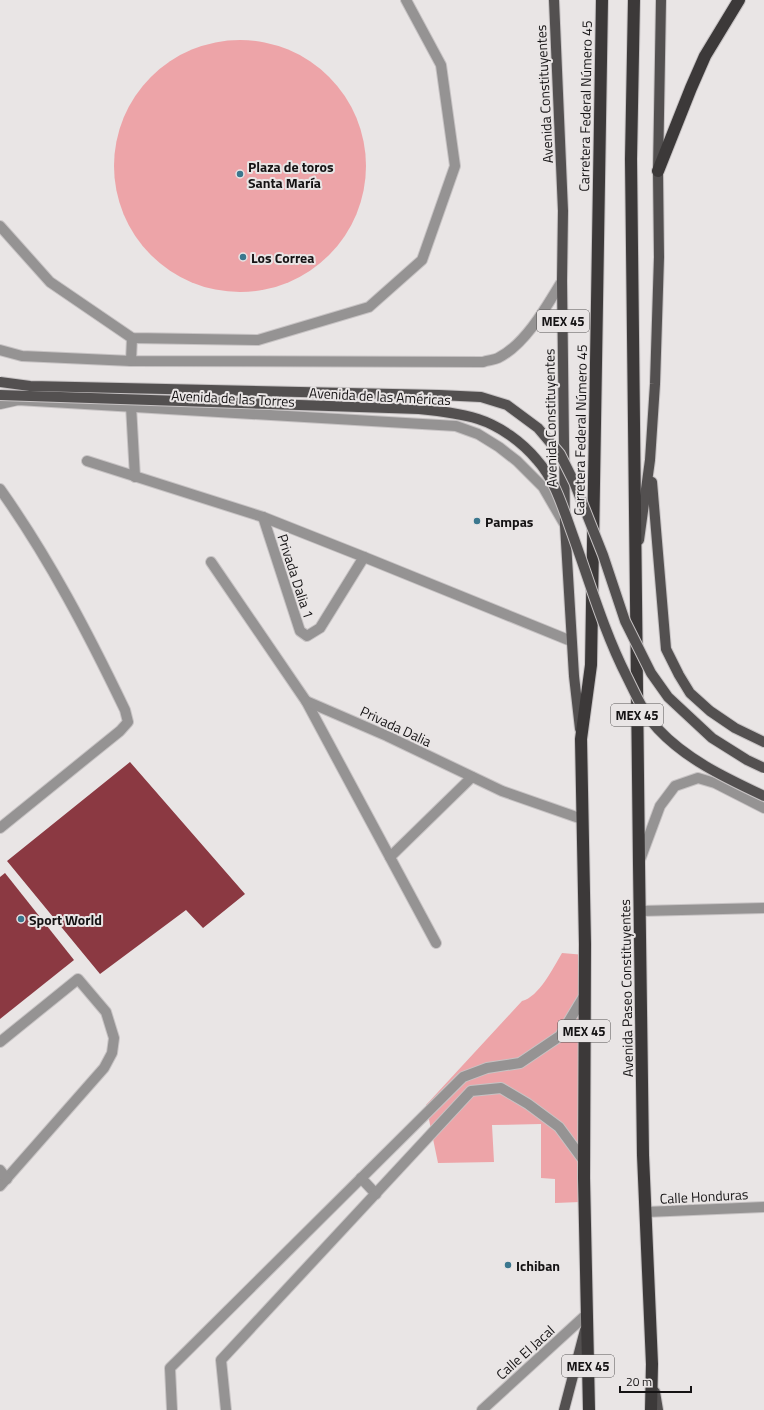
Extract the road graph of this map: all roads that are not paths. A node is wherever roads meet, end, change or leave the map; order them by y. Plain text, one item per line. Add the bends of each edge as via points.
1 (406, 0) edge
2 (554, 0) edge
3 (602, 0) edge
4 (634, 0) edge
5 (661, 0) edge
6 (739, 0) edge
7 (658, 171) junction
8 (0, 226) edge
9 (562, 281) junction
10 (132, 338) junction
11 (0, 350) edge
12 (131, 361) junction
13 (0, 377) edge
14 (0, 382) edge
15 (0, 386) edge
16 (30, 386) junction
17 (0, 395) edge
18 (18, 400) junction
19 (0, 404) edge
20 (131, 406) junction
21 (650, 460) junction
22 (87, 461) dead end
23 (135, 477) junction
24 (0, 489) edge
25 (263, 517) junction
26 (565, 525) junction
27 (364, 557) junction
28 (211, 562) dead end
29 (636, 566) junction
30 (571, 641) junction
31 (306, 701) junction
32 (581, 739) junction
33 (764, 742) edge
34 (764, 768) edge
35 (472, 777) junction
36 (764, 796) edge
37 (764, 808) edge
38 (582, 819) junction
39 (0, 828) edge
40 (390, 857) junction
41 (639, 864) junction
42 (764, 908) edge
43 (640, 911) junction
44 (436, 943) dead end
45 (584, 996) junction
46 (0, 1042) edge
47 (584, 1161) junction
48 (0, 1170) edge
49 (361, 1178) junction
50 (4, 1183) edge
51 (376, 1194) junction
52 (764, 1207) edge
53 (646, 1212) junction
54 (587, 1318) junction
55 (652, 1364) junction
56 (172, 1410) edge
57 (226, 1410) edge
58 (482, 1410) edge
59 (564, 1410) edge
60 (589, 1410) edge
61 (651, 1410) edge
62 (658, 1410) edge

1 - 10 street via 441,65 455,166 422,260 369,307 258,340
2 - 9 main road, Avenida Constituyentes / MEX 45 via 563,187
3 - 32 highway, Carretera Federal Número 45 / MEX 45 via 591,665
4 - 29 highway, MEX 45 via 631,159
5 - 7 main road, MEX 45
6 - 7 highway via 705,56
7 - 21 main road, MEX 45 via 659,257
8 - 10 street via 50,282
9 - 12 street via 544,312 517,345 498,358 483,362
9 - 26 main road, Avenida Constituyentes / MEX 45
10 - 12 street
11 - 12 street via 22,356
13 - 16 main road, bridge
14 - 16 main road, Avenida de las Américas, bridge
15 - 18 street
16 - 34 main road, Avenida de las Américas, bridge via 439,395 481,398 507,405 538,428 560,454 603,555 625,621 651,673 668,697 712,738
17 - 36 main road, Avenida de las Américas, bridge via 419,409 451,412 479,419 503,430 538,460 556,488 617,658 643,710 657,728 696,760 720,775
18 - 19 street, Avenida de las Torres
18 - 20 street, Avenida de las Torres
20 - 23 street
20 - 26 street, Avenida de las Torres via 456,426 478,434 517,461 543,487
21 - 29 main road, MEX 45
21 - 33 main road via 666,649 690,693 735,728
22 - 23 street, Privada Dalia 1
23 - 25 street, Privada Dalia 1
24 - 39 street via 56,575 104,665 128,722
25 - 27 street, Privada Dalia 1
25 - 27 street, Privada Dalia 1 via 300,631 307,636 320,628
26 - 30 main road, Avenida Constituyentes / MEX 45
27 - 30 street, Privada Dalia 1
28 - 31 street
29 - 41 highway, Avenida Paseo Constituyentes / MEX 45
30 - 32 main road, Avenida Constituyentes / MEX 45
31 - 35 street, Privada Dalia
31 - 40 street
32 - 38 highway, MEX 45
35 - 38 street, Privada Dalia via 502,792
35 - 40 street
37 - 41 street via 714,783 698,778 674,786 660,806
38 - 45 highway, MEX 45
40 - 44 street
41 - 43 highway, Avenida Paseo Constituyentes / MEX 45
42 - 43 street
43 - 53 highway, Avenida Paseo Constituyentes / MEX 45
45 - 47 highway, MEX 45
45 - 49 street via 560,1036 520,1063 487,1068 463,1077
46 - 50 street via 78,979 106,1012 114,1038 112,1053 104,1068
47 - 51 street via 559,1127 528,1104 501,1088 471,1091
47 - 54 highway, MEX 45
48 - 50 street
49 - 51 street
49 - 56 street via 170,1368
51 - 57 street via 221,1360
52 - 53 street, Calle Honduras
53 - 55 highway, Avenida Paseo Constituyentes / MEX 45
54 - 58 street, Calle El Jacal
54 - 59 main road
54 - 60 highway, MEX 45
55 - 61 highway, Avenida Paseo Constituyentes / MEX 45
55 - 62 main road

